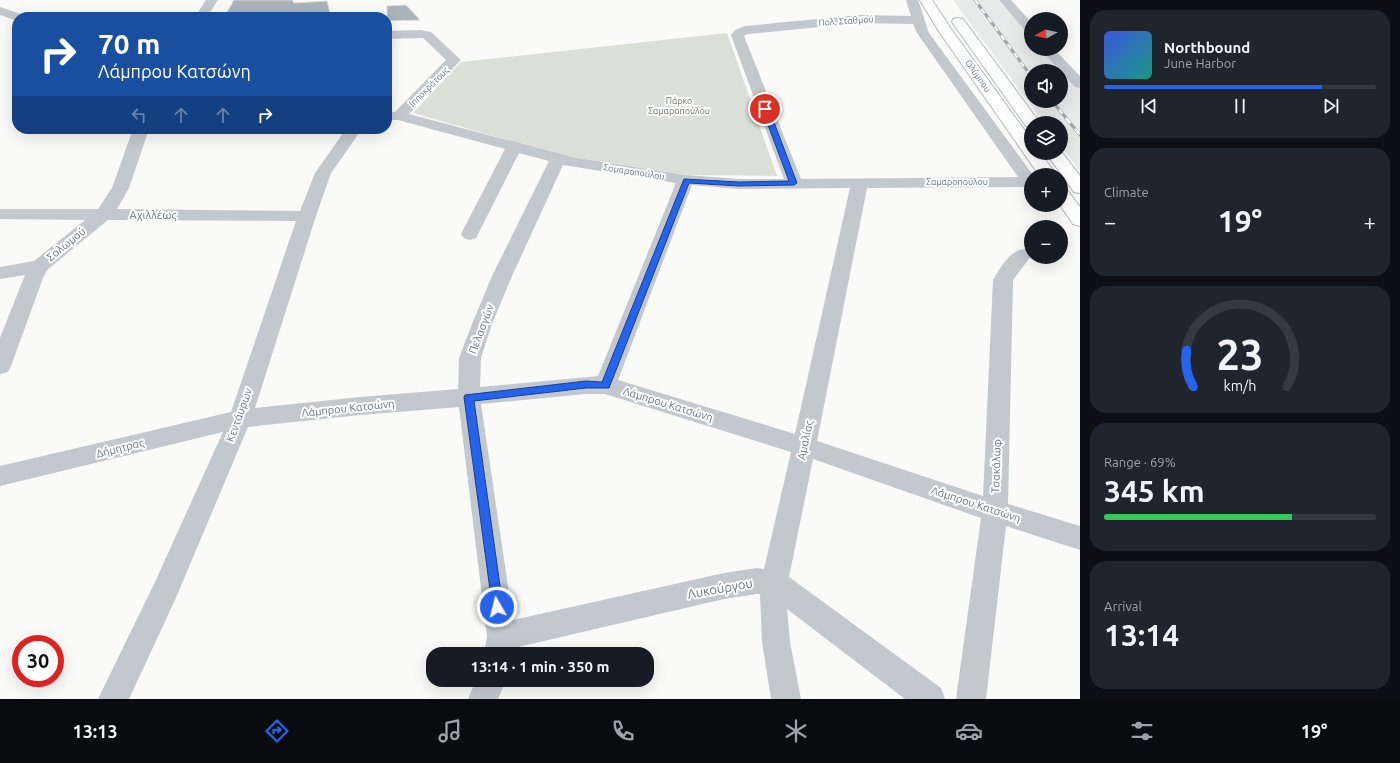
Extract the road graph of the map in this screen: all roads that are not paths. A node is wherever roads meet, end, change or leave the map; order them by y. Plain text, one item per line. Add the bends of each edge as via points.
1 (212, 0) edge
2 (912, 0) edge
3 (926, 0) edge
4 (1005, 0) edge
5 (204, 12) edge
6 (952, 13) dead end
7 (918, 20) junction
8 (1024, 22) edge
9 (392, 35) edge
10 (1054, 56) edge
11 (1080, 84) edge
12 (393, 116) edge
13 (1027, 116) edge
14 (138, 134) edge
15 (350, 134) edge
16 (1024, 141) edge
17 (514, 148) junction
18 (558, 159) junction
19 (1059, 160) edge
20 (1024, 172) edge
21 (686, 180) junction
22 (860, 182) junction
23 (1024, 182) edge
24 (794, 183) junction
25 (1080, 188) edge
26 (1068, 204) edge
27 (0, 214) edge
28 (103, 215) junction
29 (307, 216) junction
30 (1080, 220) edge
31 (470, 234) dead end
32 (1023, 254) dead end
33 (40, 266) junction
34 (0, 273) edge
35 (0, 366) edge
36 (606, 385) junction
37 (469, 397) junction
38 (240, 419) junction
39 (803, 446) junction
40 (0, 476) edge
41 (995, 511) junction
42 (1080, 538) edge
43 (774, 585) junction
44 (500, 646) edge
45 (488, 687) edge
46 (113, 699) edge
47 (483, 699) edge
48 (786, 699) edge
49 (930, 699) edge
50 (971, 699) edge

1 - 5 street
2 - 7 street
3 - 16 main road, Ολύμπου
4 - 8 street
6 - 13 main road, Ολύμπου
7 - 20 street via 923,33
7 - 24 street, Πολ. Σταθμού via 860,19 745,30 737,35
9 - 12 street, Ιπποκράτους via 427,35 454,60
10 - 11 street
12 - 17 street, Σαμαροπούλου
14 - 28 street, Σολωμού via 115,201
15 - 29 street, Κεντάυρων via 326,168
17 - 18 street, Σαμαροπούλου
17 - 31 street
18 - 21 street, Σαμαροπούλου
18 - 37 street, Πελασγών via 482,324 470,358
19 - 25 main road
21 - 24 street, Σαμαροπούλου via 739,184
21 - 36 street
22 - 23 street, Σαμαροπούλου
22 - 24 street, Σαμαροπούλου
22 - 39 street, Αμαλίας
26 - 30 main road
27 - 28 street, Αχιλλέως
28 - 29 street, Αχιλλέως
28 - 33 street, Σολωμού
29 - 38 street, Κεντάυρων
32 - 41 street, Τσακάλωφ via 1003,280
33 - 34 street
33 - 35 street, Σολωμού via 33,278
36 - 37 street, Λάμπρου Κατσώνη
36 - 39 street, Λάμπρου Κατσώνη
37 - 38 street, Λάμπρου Κατσώνη
37 - 44 street, Πελασγών
38 - 40 street, Δήμητρας
38 - 46 street, Κεντάυρων via 165,591
39 - 41 street, Λάμπρου Κατσώνη
39 - 43 street, Αμαλίας
41 - 42 street, Λάμπρου Κατσώνη
41 - 50 street, Τσακάλωφ
43 - 44 street, Λυκούργου via 757,581 724,586
43 - 48 street, Αμαλίας via 774,635
43 - 49 street, Λυκούργου via 803,603
45 - 47 street

